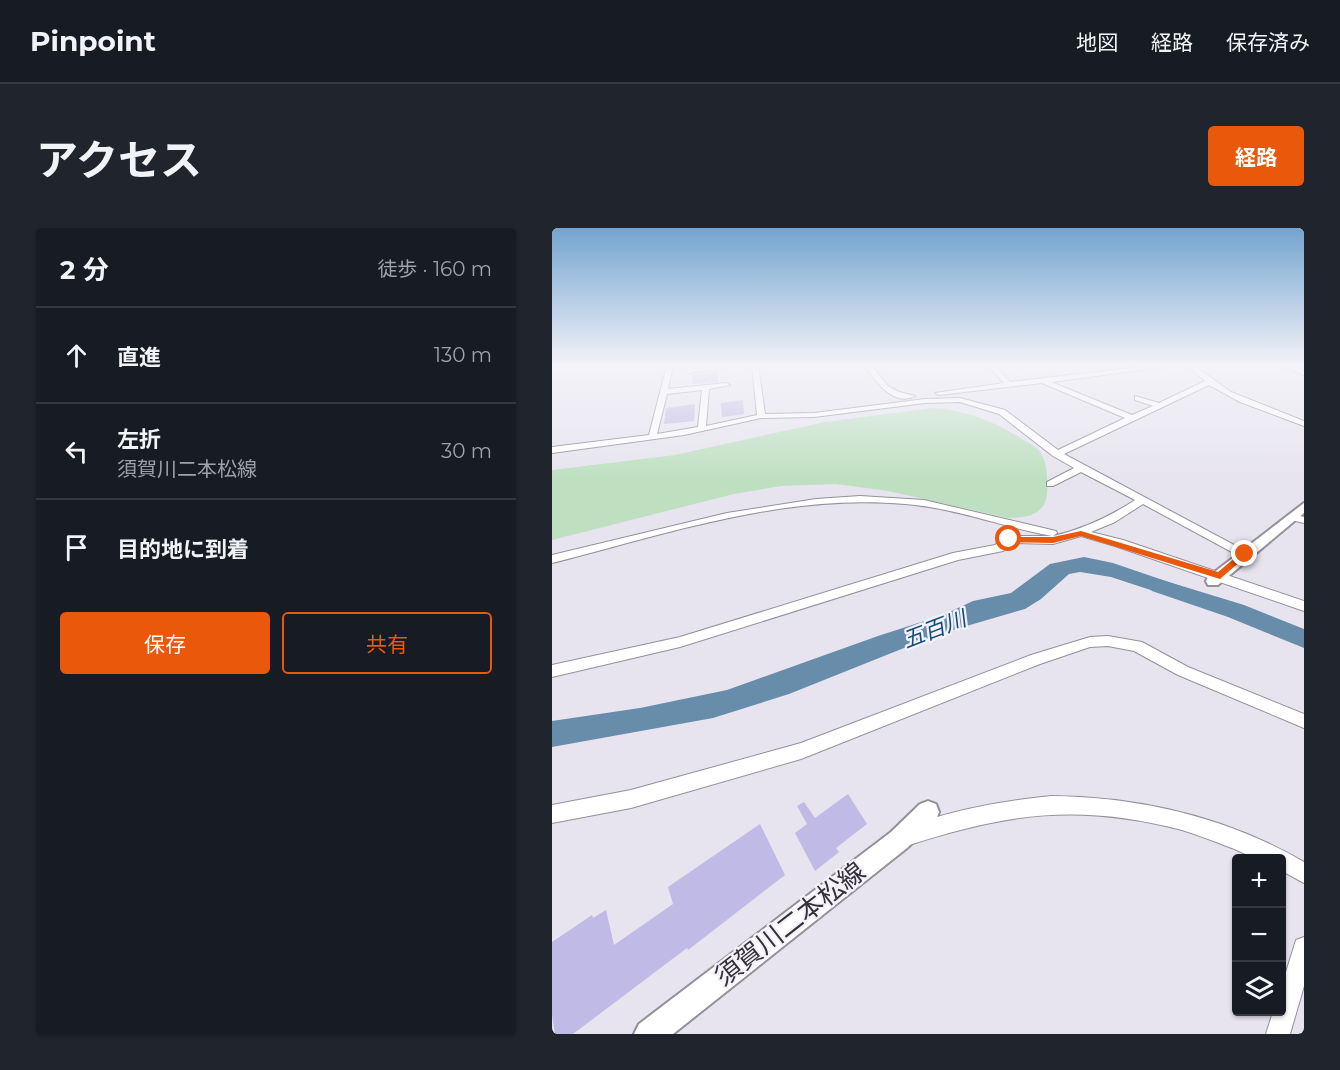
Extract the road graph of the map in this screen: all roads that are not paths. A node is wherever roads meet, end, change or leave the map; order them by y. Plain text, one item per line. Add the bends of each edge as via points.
1 (661, 403) edge
2 (705, 403) edge
3 (759, 403) edge
4 (912, 403) edge
5 (979, 403) edge
6 (1094, 403) edge
7 (1151, 403) edge
8 (1163, 403) edge
9 (1248, 403) edge
10 (1158, 405) junction
11 (761, 416) junction
12 (1131, 418) junction
13 (1304, 424) edge
14 (702, 430) junction
15 (652, 438) junction
16 (552, 450) edge
17 (1056, 454) junction
18 (1081, 468) junction
19 (1050, 484) dead end
20 (1142, 501) junction
21 (1304, 507) edge
22 (1298, 518) edge
23 (1081, 533) junction
24 (1245, 554) junction
25 (552, 559) edge
26 (1216, 579) junction
27 (1304, 606) edge
28 (552, 671) edge
29 (1304, 721) edge
30 (928, 812) dead end
31 (552, 814) edge
32 (899, 840) junction
33 (1265, 854) edge
34 (1286, 863) edge
35 (1304, 873) edge
36 (1304, 948) edge
37 (650, 1034) edge
38 (1278, 1034) edge

1 - 15 street
2 - 14 street
3 - 11 street
4 - 11 street
5 - 17 street via 1002,412
6 - 12 street
7 - 10 street
8 - 10 street
9 - 13 street
10 - 12 street
11 - 14 street
12 - 17 street
14 - 15 street
15 - 16 street
17 - 18 street
18 - 19 street
18 - 20 street
20 - 23 street
20 - 24 street
21 - 22 main road
22 - 24 main road
23 - 25 street via 1015,527 903,501 815,501 758,510
23 - 26 street
23 - 28 street via 1053,540 1009,539 999,548 957,556 680,642
24 - 26 main road
26 - 27 street
29 - 31 street via 1183,671 1137,646 1090,642 1036,659 801,751 631,800
30 - 32 main road, 須賀川二本松線
32 - 33 street via 966,817 1012,807 1103,804 1192,824
32 - 37 main road, 須賀川二本松線
34 - 35 street
36 - 38 street

